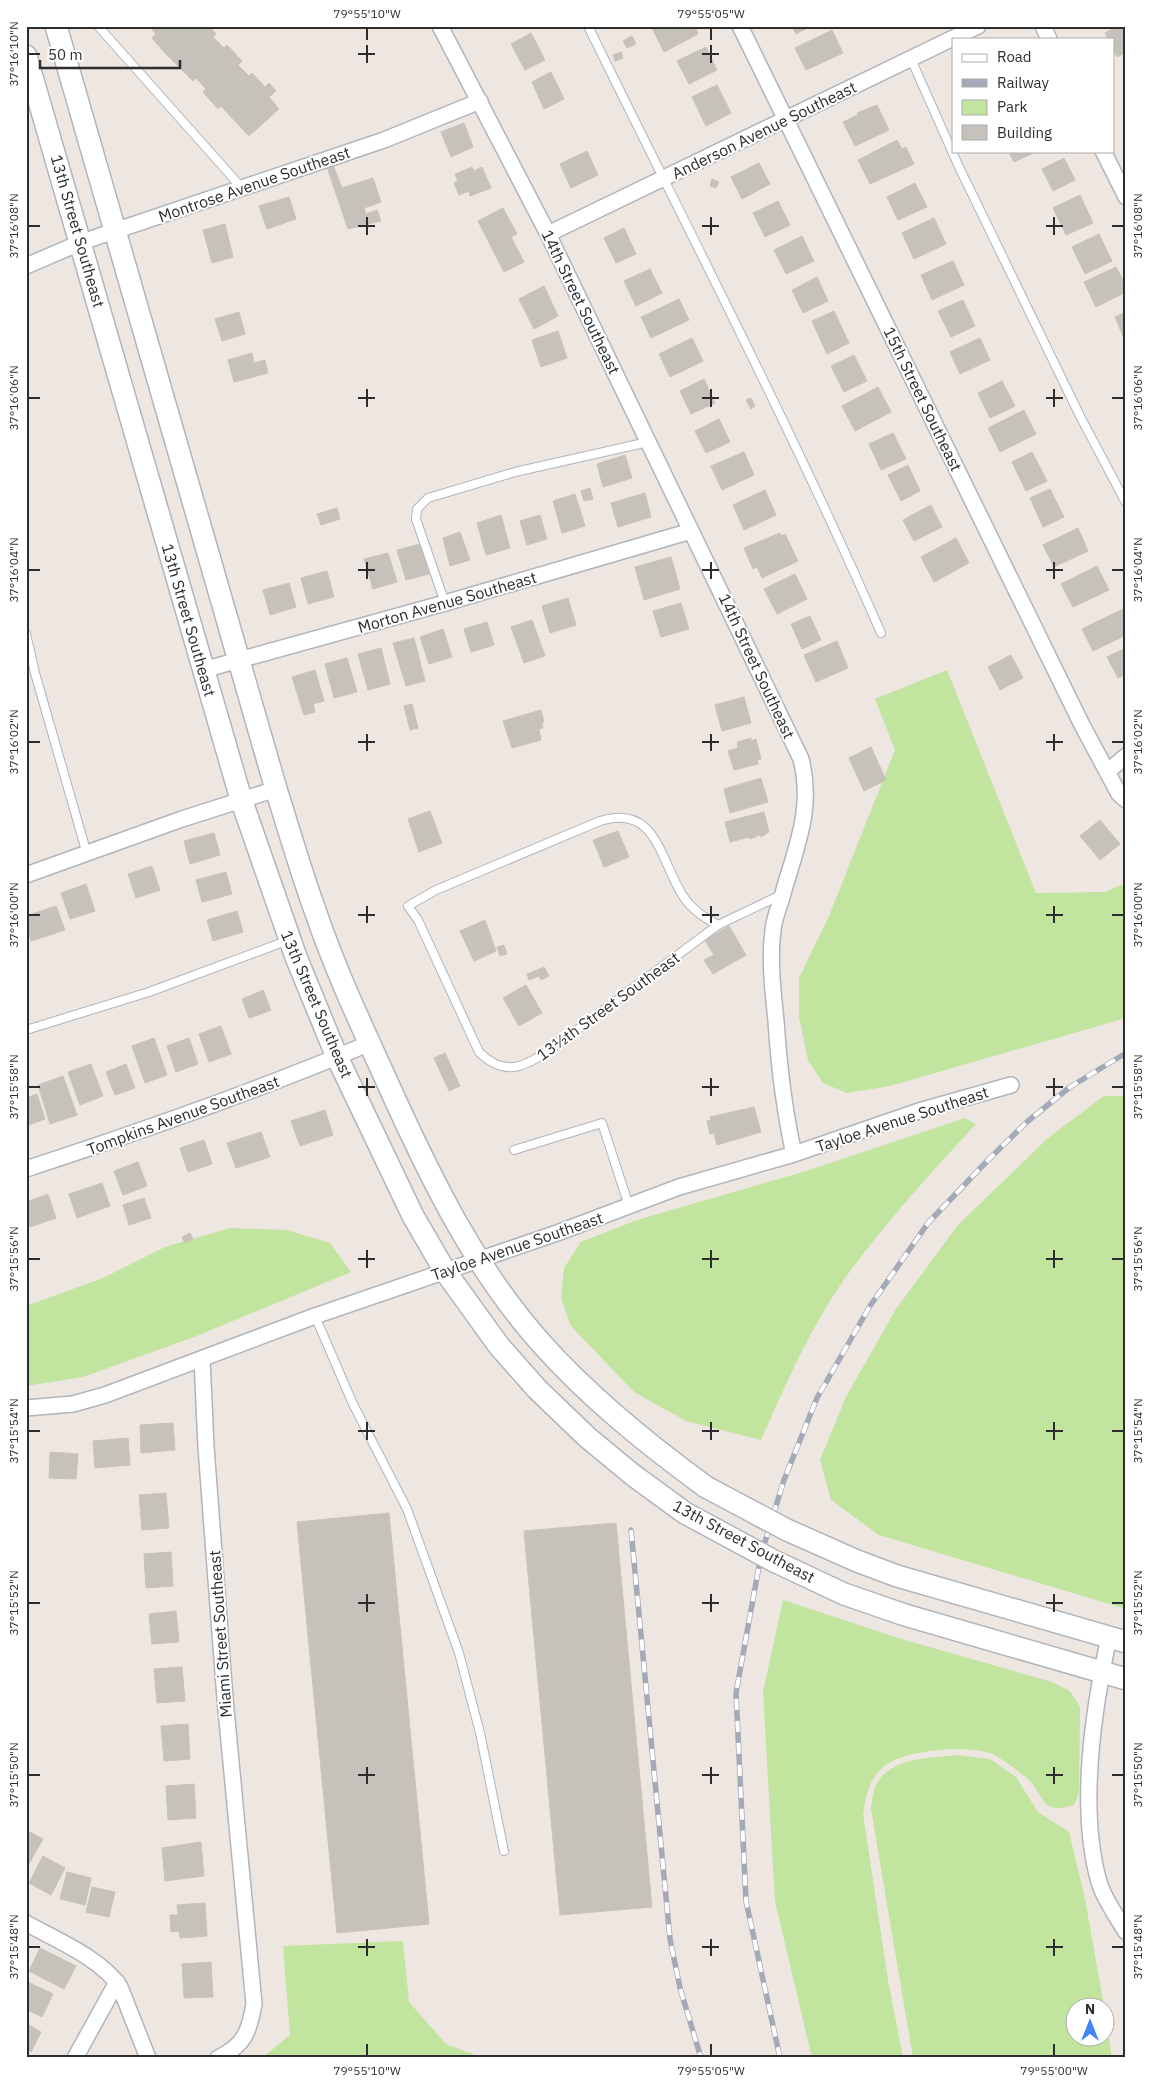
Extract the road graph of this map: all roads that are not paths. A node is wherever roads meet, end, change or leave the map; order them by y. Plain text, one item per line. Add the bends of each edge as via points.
1 (56, 26) edge
2 (98, 26) edge
3 (440, 26) edge
4 (588, 26) edge
5 (740, 26) edge
6 (978, 26) edge
7 (1043, 26) edge
8 (954, 38) edge
9 (1049, 38) edge
10 (952, 39) edge
11 (26, 56) edge
12 (911, 59) junction
13 (480, 100) junction
14 (786, 120) junction
15 (1103, 152) edge
16 (665, 178) junction
17 (242, 188) junction
18 (1126, 198) edge
19 (115, 232) junction
20 (548, 234) junction
21 (82, 242) junction
22 (26, 266) edge
23 (648, 442) junction
24 (1126, 503) edge
25 (691, 531) junction
26 (445, 603) junction
27 (881, 633) dead end
28 (26, 634) edge
29 (238, 660) junction
30 (203, 670) junction
31 (1126, 756) edge
32 (1107, 772) junction
33 (276, 789) junction
34 (241, 799) junction
35 (1126, 800) edge
36 (88, 854) junction
37 (26, 875) edge
38 (783, 894) junction
39 (718, 925) junction
40 (289, 940) junction
41 (26, 1030) edge
42 (370, 1043) junction
43 (337, 1057) junction
44 (1011, 1085) dead end
45 (514, 1150) dead end
46 (794, 1154) junction
47 (26, 1169) edge
48 (629, 1206) junction
49 (479, 1260) junction
50 (445, 1271) junction
51 (315, 1316) junction
52 (202, 1359) junction
53 (26, 1408) edge
54 (1117, 1640) edge
55 (1101, 1672) junction
56 (1126, 1679) edge
57 (504, 1851) dead end
58 (26, 1923) edge
59 (1126, 1932) edge
60 (116, 1982) junction
61 (75, 2058) edge
62 (148, 2058) edge
63 (218, 2058) edge

1 - 19 main road, 13th Street Southeast
2 - 17 lane
3 - 13 street, 14th Street Southeast
4 - 16 lane
5 - 14 street, 15th Street Southeast
6 - 8 street, Anderson Avenue Southeast
7 - 9 street
10 - 12 street, Anderson Avenue Southeast
11 - 21 main road, 13th Street Southeast
12 - 14 street, Anderson Avenue Southeast
12 - 24 lane via 959,168
13 - 17 street, Montrose Avenue Southeast via 384,140
13 - 20 street, 14th Street Southeast
14 - 16 street, Anderson Avenue Southeast
14 - 32 street, 15th Street Southeast
15 - 18 street
16 - 20 street, Anderson Avenue Southeast
16 - 27 lane
17 - 19 street, Montrose Avenue Southeast
19 - 21 street, Montrose Avenue Southeast
19 - 29 main road, 13th Street Southeast
20 - 23 street, 14th Street Southeast
21 - 22 street, Montrose Avenue Southeast
21 - 30 main road, 13th Street Southeast
23 - 25 street, 14th Street Southeast
23 - 26 lane via 507,475 422,502 416,518
25 - 26 street, Morton Avenue Southeast
25 - 38 street, 14th Street Southeast via 793,742 804,772 807,799 804,819
26 - 29 street, Morton Avenue Southeast
28 - 36 lane
29 - 30 street, Morton Avenue Southeast
29 - 33 main road, 13th Street Southeast
30 - 34 main road, 13th Street Southeast
31 - 32 street
32 - 35 street, 15th Street Southeast
33 - 34 street
33 - 42 main road, 13th Street Southeast via 316,914
34 - 36 street
34 - 40 main road, 13th Street Southeast
36 - 37 street
38 - 39 lane, 13½th Street Southeast
38 - 46 street, 14th Street Southeast via 773,928 772,953 779,1061
39 - 39 lane, 13½th Street Southeast via 691,908 648,829 638,820 627,817 600,821 436,890 408,906 418,920 479,1052 500,1067 512,1068 529,1062 558,1044
40 - 41 lane via 149,992
40 - 43 main road, 13th Street Southeast
42 - 43 street, Tompkins Avenue Southeast
42 - 49 main road, 13th Street Southeast via 447,1209
43 - 47 street, Tompkins Avenue Southeast via 148,1129
43 - 50 main road, 13th Street Southeast via 397,1185
44 - 46 street, Tayloe Avenue Southeast via 919,1111
45 - 48 lane via 602,1123
46 - 48 street, Tayloe Avenue Southeast via 679,1187
48 - 49 street, Tayloe Avenue Southeast
49 - 50 street, Tayloe Avenue Southeast
49 - 54 main road, 13th Street Southeast, bridge via 521,1318 559,1362 656,1450 706,1487 787,1530 897,1576
50 - 51 street, Tayloe Avenue Southeast
50 - 55 main road, 13th Street Southeast, bridge via 499,1346 537,1389 594,1444 685,1513 774,1562 844,1594
51 - 52 street, Tayloe Avenue Southeast
51 - 57 lane via 353,1404 406,1508 459,1653 480,1733
52 - 53 street, Tayloe Avenue Southeast via 97,1398 73,1404
52 - 63 street, Miami Street Southeast via 224,1699 254,2004 243,2041
54 - 55 street
55 - 56 main road, 13th Street Southeast
55 - 59 street via 1089,1773 1090,1826 1099,1883
58 - 60 street via 101,1966
60 - 61 street
60 - 62 street

